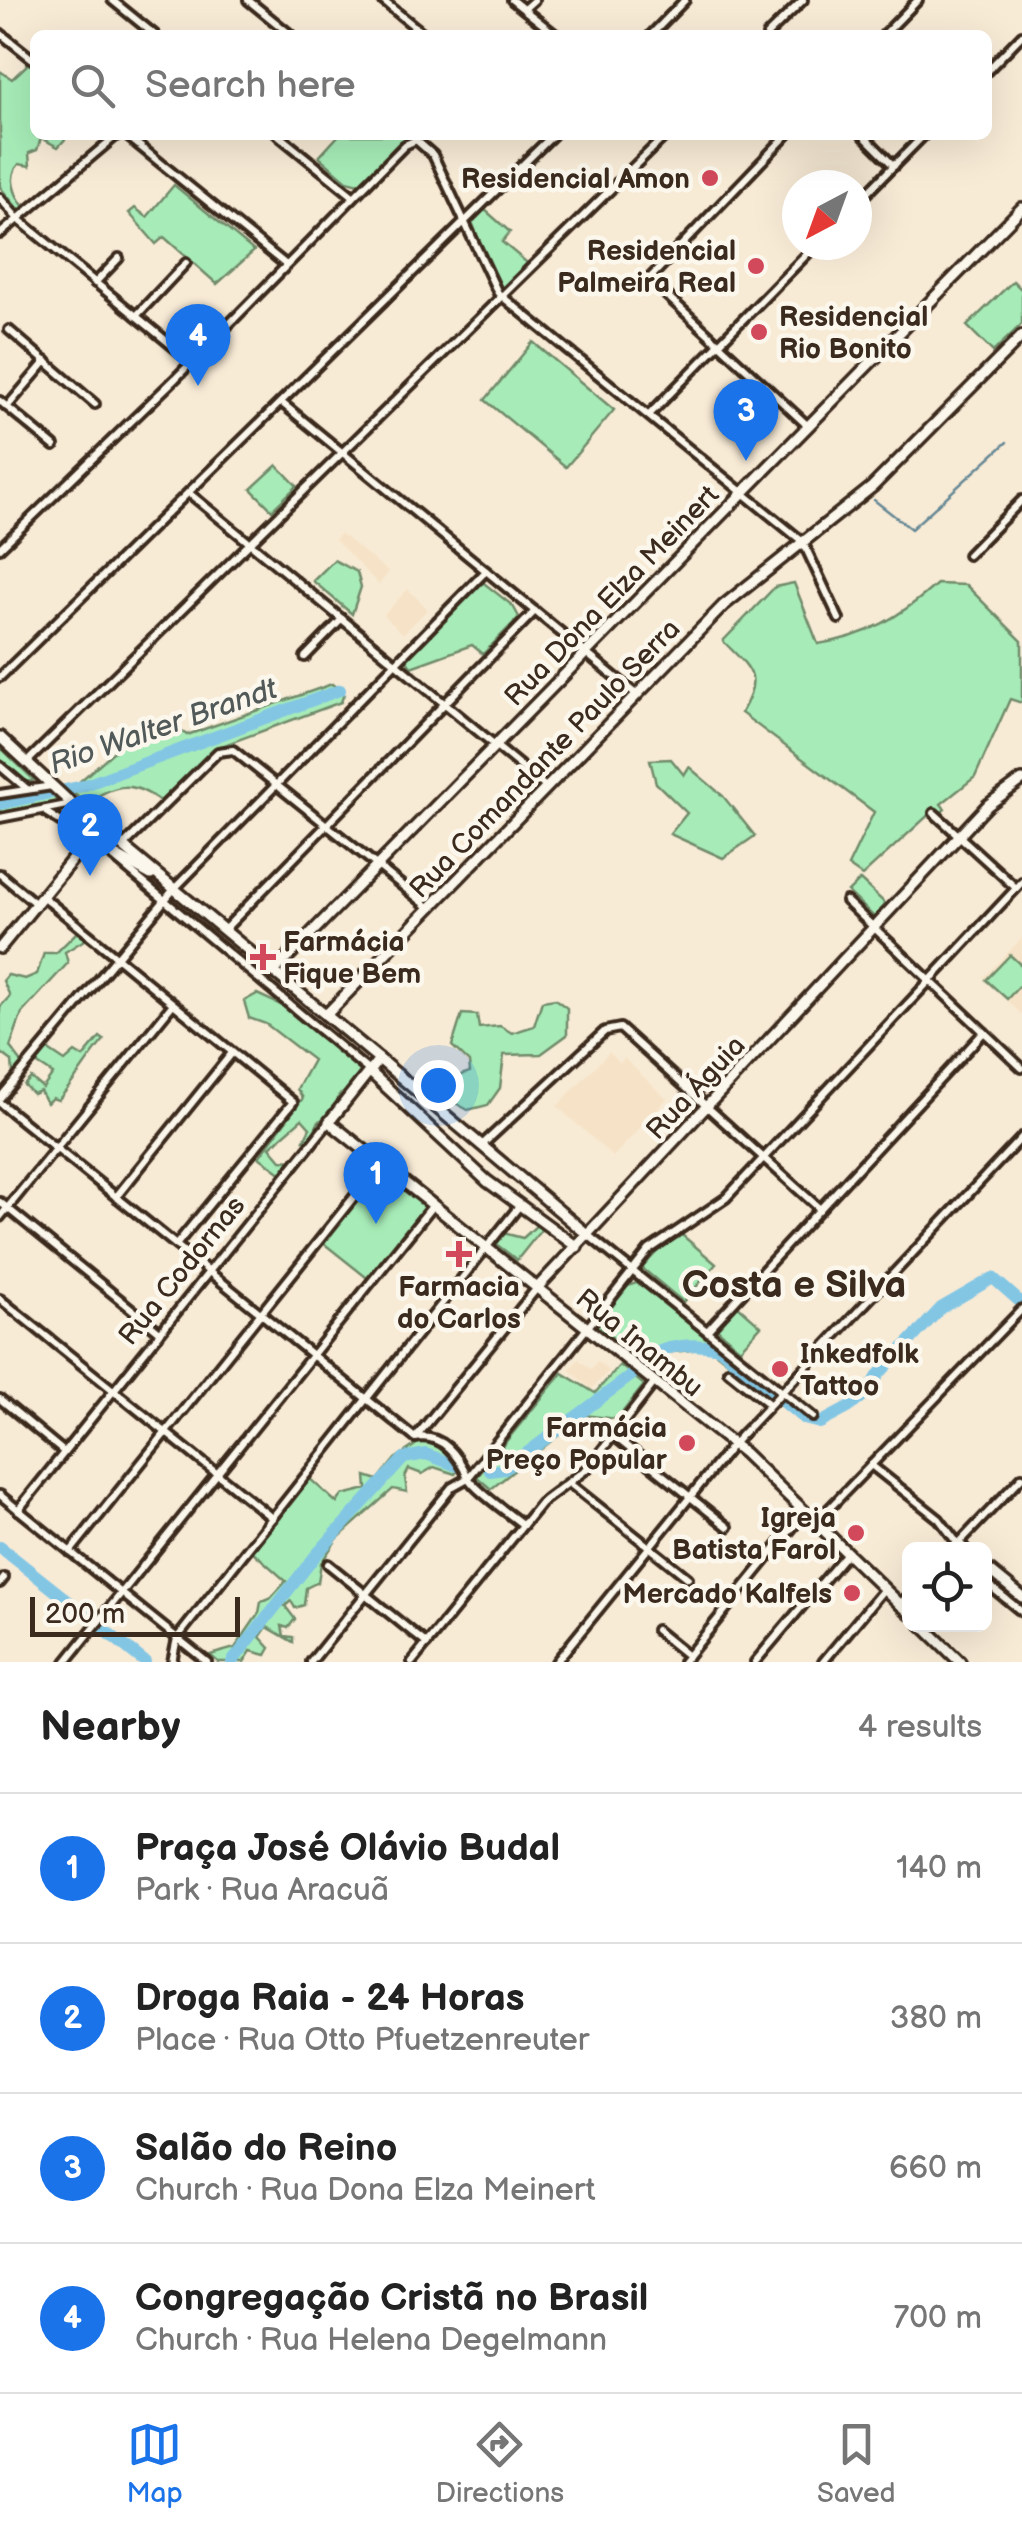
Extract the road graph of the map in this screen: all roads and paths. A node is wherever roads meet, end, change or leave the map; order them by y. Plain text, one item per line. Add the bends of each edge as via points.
1 (112, 0) edge
2 (248, 0) edge
3 (382, 0) edge
4 (512, 0) edge
5 (534, 0) edge
6 (685, 0) edge
7 (803, 0) edge
8 (918, 0) edge
9 (524, 10) junction
10 (150, 30) edge
11 (285, 30) edge
12 (419, 30) edge
13 (550, 30) edge
14 (656, 30) edge
15 (772, 30) edge
16 (889, 30) edge
17 (0, 33) edge
18 (1022, 35) edge
19 (30, 57) edge
20 (992, 66) edge
21 (112, 140) edge
22 (132, 140) edge
23 (284, 140) edge
24 (547, 140) edge
25 (661, 140) edge
26 (782, 140) edge
27 (868, 140) edge
28 (919, 140) edge
29 (894, 166) junction
30 (872, 188) edge
31 (353, 196) junction
32 (0, 198) edge
33 (1022, 208) edge
34 (18, 219) junction
35 (465, 225) junction
36 (0, 234) edge
37 (119, 258) dead end
38 (801, 260) edge
39 (186, 264) dead end
40 (285, 264) junction
41 (95, 282) junction
42 (504, 296) junction
43 (136, 316) junction
44 (8, 330) dead end
45 (1022, 336) edge
46 (719, 344) junction
47 (46, 361) junction
48 (191, 362) junction
49 (0, 401) edge
50 (282, 403) junction
51 (96, 404) dead end
52 (7, 407) junction
53 (649, 415) junction
54 (808, 426) junction
55 (54, 446) dead end
56 (342, 453) junction
57 (743, 492) junction
58 (189, 493) junction
59 (1022, 500) edge
60 (803, 542) junction
61 (250, 544) junction
62 (0, 548) edge
63 (968, 555) dead end
64 (486, 571) junction
65 (534, 611) junction
66 (342, 619) junction
67 (839, 619) dead end
68 (586, 653) junction
69 (305, 657) dead end
70 (396, 663) junction
71 (0, 677) edge
72 (636, 694) junction
73 (444, 703) junction
74 (0, 737) edge
75 (495, 745) junction
76 (26, 762) junction
77 (0, 766) edge
78 (1022, 780) edge
79 (277, 784) junction
80 (547, 788) junction
81 (28, 790) junction
82 (56, 790) junction
83 (0, 794) edge
84 (72, 804) junction
85 (36, 812) junction
86 (934, 813) dead end
87 (0, 818) edge
88 (327, 824) junction
89 (99, 826) junction
90 (959, 836) junction
91 (87, 838) junction
92 (123, 846) junction
93 (105, 850) junction
94 (378, 866) junction
95 (0, 874) edge
96 (1019, 885) edge
97 (174, 888) junction
98 (39, 900) junction
99 (164, 900) junction
100 (846, 901) dead end
101 (430, 908) junction
102 (874, 927) junction
103 (224, 930) junction
104 (0, 948) edge
105 (116, 958) junction
106 (274, 971) junction
107 (930, 980) junction
108 (174, 1004) junction
109 (326, 1014) junction
110 (984, 1032) junction
111 (232, 1052) junction
112 (379, 1059) junction
113 (1022, 1068) edge
114 (369, 1071) junction
115 (0, 1101) edge
116 (708, 1106) junction
117 (328, 1122) junction
118 (1022, 1137) edge
119 (481, 1145) junction
120 (56, 1148) junction
121 (764, 1157) junction
122 (466, 1162) junction
123 (381, 1163) junction
124 (529, 1186) junction
125 (116, 1196) junction
126 (0, 1202) edge
127 (520, 1204) junction
128 (433, 1205) junction
129 (8, 1208) junction
130 (820, 1209) junction
131 (0, 1217) edge
132 (588, 1236) junction
133 (176, 1246) junction
134 (486, 1247) junction
135 (577, 1247) junction
136 (209, 1272) junction
137 (632, 1272) junction
138 (537, 1288) junction
139 (0, 1299) edge
140 (1022, 1309) edge
141 (260, 1314) junction
142 (588, 1328) junction
143 (708, 1330) junction
144 (160, 1332) junction
145 (313, 1356) junction
146 (728, 1371) dead end
147 (655, 1382) junction
148 (113, 1391) junction
149 (780, 1392) junction
150 (0, 1399) edge
151 (366, 1399) junction
152 (771, 1403) junction
153 (813, 1416) dead end
154 (166, 1433) junction
155 (614, 1436) junction
156 (415, 1438) junction
157 (733, 1444) junction
158 (64, 1452) junction
159 (872, 1464) junction
160 (218, 1475) junction
161 (1022, 1477) edge
162 (468, 1478) junction
163 (569, 1483) junction
164 (0, 1495) edge
165 (690, 1497) junction
166 (18, 1510) junction
167 (805, 1512) junction
168 (272, 1518) junction
169 (816, 1522) junction
170 (523, 1525) junction
171 (728, 1527) dead end
172 (955, 1542) edge
173 (963, 1542) edge
174 (650, 1547) junction
175 (70, 1552) junction
176 (847, 1553) junction
177 (328, 1564) dead end
178 (992, 1576) edge
179 (688, 1578) dead end
180 (992, 1582) edge
181 (997, 1583) junction
182 (884, 1589) junction
183 (122, 1594) junction
184 (366, 1594) junction
185 (1022, 1597) edge
186 (901, 1605) edge
187 (1022, 1612) edge
188 (656, 1630) dead end
189 (928, 1632) edge
190 (177, 1638) junction
191 (427, 1644) junction
192 (685, 1659) edge
193 (952, 1659) edge
194 (416, 1661) edge
195 (66, 1662) edge
196 (172, 1662) edge
197 (207, 1662) edge
198 (311, 1662) edge
199 (556, 1662) edge
200 (755, 1662) edge
201 (823, 1662) edge

1 - 10 street
2 - 11 street
3 - 12 street
4 - 9 street
5 - 9 street
6 - 14 street
7 - 15 street
8 - 16 street
9 - 13 street
17 - 19 street
18 - 20 street
21 - 34 street
22 - 40 street
23 - 31 street
24 - 35 street
25 - 42 street
26 - 46 street via 649,278
27 - 29 street
28 - 29 street
29 - 30 street
31 - 35 street via 405,144 420,141
31 - 40 street
32 - 34 street
33 - 54 street, Rua Dona Elza Meinert
34 - 36 street
34 - 41 street
35 - 42 street
35 - 50 street
37 - 41 street
38 - 46 street
39 - 43 street
40 - 48 street
41 - 43 street
42 - 53 street
42 - 56 street
43 - 48 street
44 - 47 street
45 - 60 street, Rua Comandante Paulo Serra via 872,487
46 - 53 street
46 - 54 street
47 - 51 street
47 - 52 street
48 - 62 street
49 - 52 street
50 - 56 street
50 - 58 street
52 - 55 street
53 - 57 street
54 - 57 street, Rua Dona Elza Meinert
56 - 61 street
56 - 64 street
57 - 60 street
57 - 68 street, Rua Dona Elza Meinert
58 - 61 street
58 - 71 street
59 - 63 street
60 - 67 street
60 - 72 street, Rua Comandante Paulo Serra via 732,598
61 - 66 street
61 - 76 street
64 - 65 street
64 - 70 street
65 - 68 street
65 - 73 street
66 - 69 street
66 - 70 street
68 - 72 street
68 - 75 street, Rua Dona Elza Meinert
70 - 73 street
70 - 79 street
72 - 80 street, Rua Comandante Paulo Serra
73 - 75 street
73 - 88 street
74 - 76 street
75 - 80 street
75 - 94 street, Rua Dona Elza Meinert
76 - 82 street
77 - 81 street
78 - 90 street, Rua Águia
79 - 88 street
79 - 92 street via 228,749 218,752
79 - 97 street
80 - 101 street, Rua Comandante Paulo Serra
81 - 82 street
81 - 83 street
82 - 84 street
84 - 85 street
84 - 89 street
84 - 91 street
85 - 87 street
85 - 91 street via 58,815
86 - 90 street
88 - 94 street
88 - 103 street
89 - 91 street via 88,825
89 - 91 street via 102,836
89 - 92 street
90 - 96 street
90 - 102 street, Rua Águia
91 - 93 street
91 - 98 street
92 - 97 street
93 - 97 street
93 - 99 street
94 - 101 street
94 - 106 street, Rua Dona Elza Meinert
95 - 98 street
96 - 107 street
97 - 99 street
97 - 103 street
98 - 104 street
98 - 105 street
99 - 105 street
99 - 114 street
100 - 102 street
101 - 109 street, Rua Comandante Paulo Serra
102 - 107 street
102 - 116 street, Rua Águia
103 - 106 street
105 - 108 street
105 - 115 street
106 - 109 street
107 - 110 street
107 - 121 street
108 - 111 street
108 - 120 street
109 - 112 street
110 - 113 street
110 - 130 street
111 - 125 street
111 - 133 street via 292,1102
112 - 114 street, Rua Codornas
112 - 119 street
114 - 117 street, Rua Codornas
114 - 122 street
115 - 120 street
116 - 119 street via 630,1033 615,1027
116 - 121 street
116 - 132 street, Rua Águia
117 - 123 street, Rua Inambu
117 - 136 street, Rua Codornas
118 - 149 street
119 - 122 street
119 - 124 street
120 - 125 street
120 - 129 street
121 - 130 street
121 - 137 street via 716,1208 654,1245
122 - 127 street
123 - 128 street, Rua Inambu
123 - 141 street
124 - 127 street
124 - 132 street
125 - 133 street
126 - 129 street
127 - 134 street
127 - 135 street
128 - 134 street, Rua Inambu
128 - 145 street
129 - 131 street
129 - 144 street
130 - 143 street
132 - 135 street, Rua Águia
132 - 137 street
133 - 136 street
134 - 138 street, Rua Inambu
134 - 151 street
135 - 138 street, Rua Águia
136 - 141 street
136 - 144 street, Rua Codornas
137 - 142 street
137 - 143 street
138 - 142 street, Rua Inambu
138 - 156 street, Rua Águia
139 - 148 street
140 - 159 street
141 - 145 street
141 - 154 street
142 - 147 street, Rua Inambu
142 - 162 street
143 - 149 street
144 - 148 street, Rua Codornas
145 - 151 street
145 - 160 street
146 - 152 street
147 - 155 street
147 - 157 street, Rua Inambu
148 - 154 street
148 - 158 street, Rua Codornas
149 - 152 street
149 - 153 street
150 - 158 street
151 - 156 street
151 - 168 street
152 - 157 street
154 - 160 street
154 - 175 street
155 - 163 street
155 - 165 street
156 - 162 street via 438,1440 463,1461
157 - 165 street
157 - 167 street, Rua Inambu
158 - 166 street, Rua Codornas
159 - 169 street
159 - 172 street via 939,1518
160 - 168 street
160 - 183 street
161 - 173 street
162 - 170 street
162 - 184 street via 452,1486
163 - 170 street
163 - 174 street
164 - 166 street
165 - 171 street
165 - 174 street
166 - 175 street
167 - 169 street, Rua Inambu
167 - 192 street
168 - 190 street
169 - 176 street, Rua Inambu
170 - 191 street
174 - 179 street
174 - 199 street
175 - 183 street
176 - 182 street, Rua Inambu
176 - 200 street
177 - 184 street
178 - 181 street
180 - 181 street
181 - 185 street
181 - 187 street
182 - 186 street, Rua Inambu
182 - 201 street
183 - 190 street
183 - 195 street
184 - 191 street
184 - 198 street
188 - 192 street
189 - 193 street
190 - 196 street
190 - 197 street
191 - 194 street

